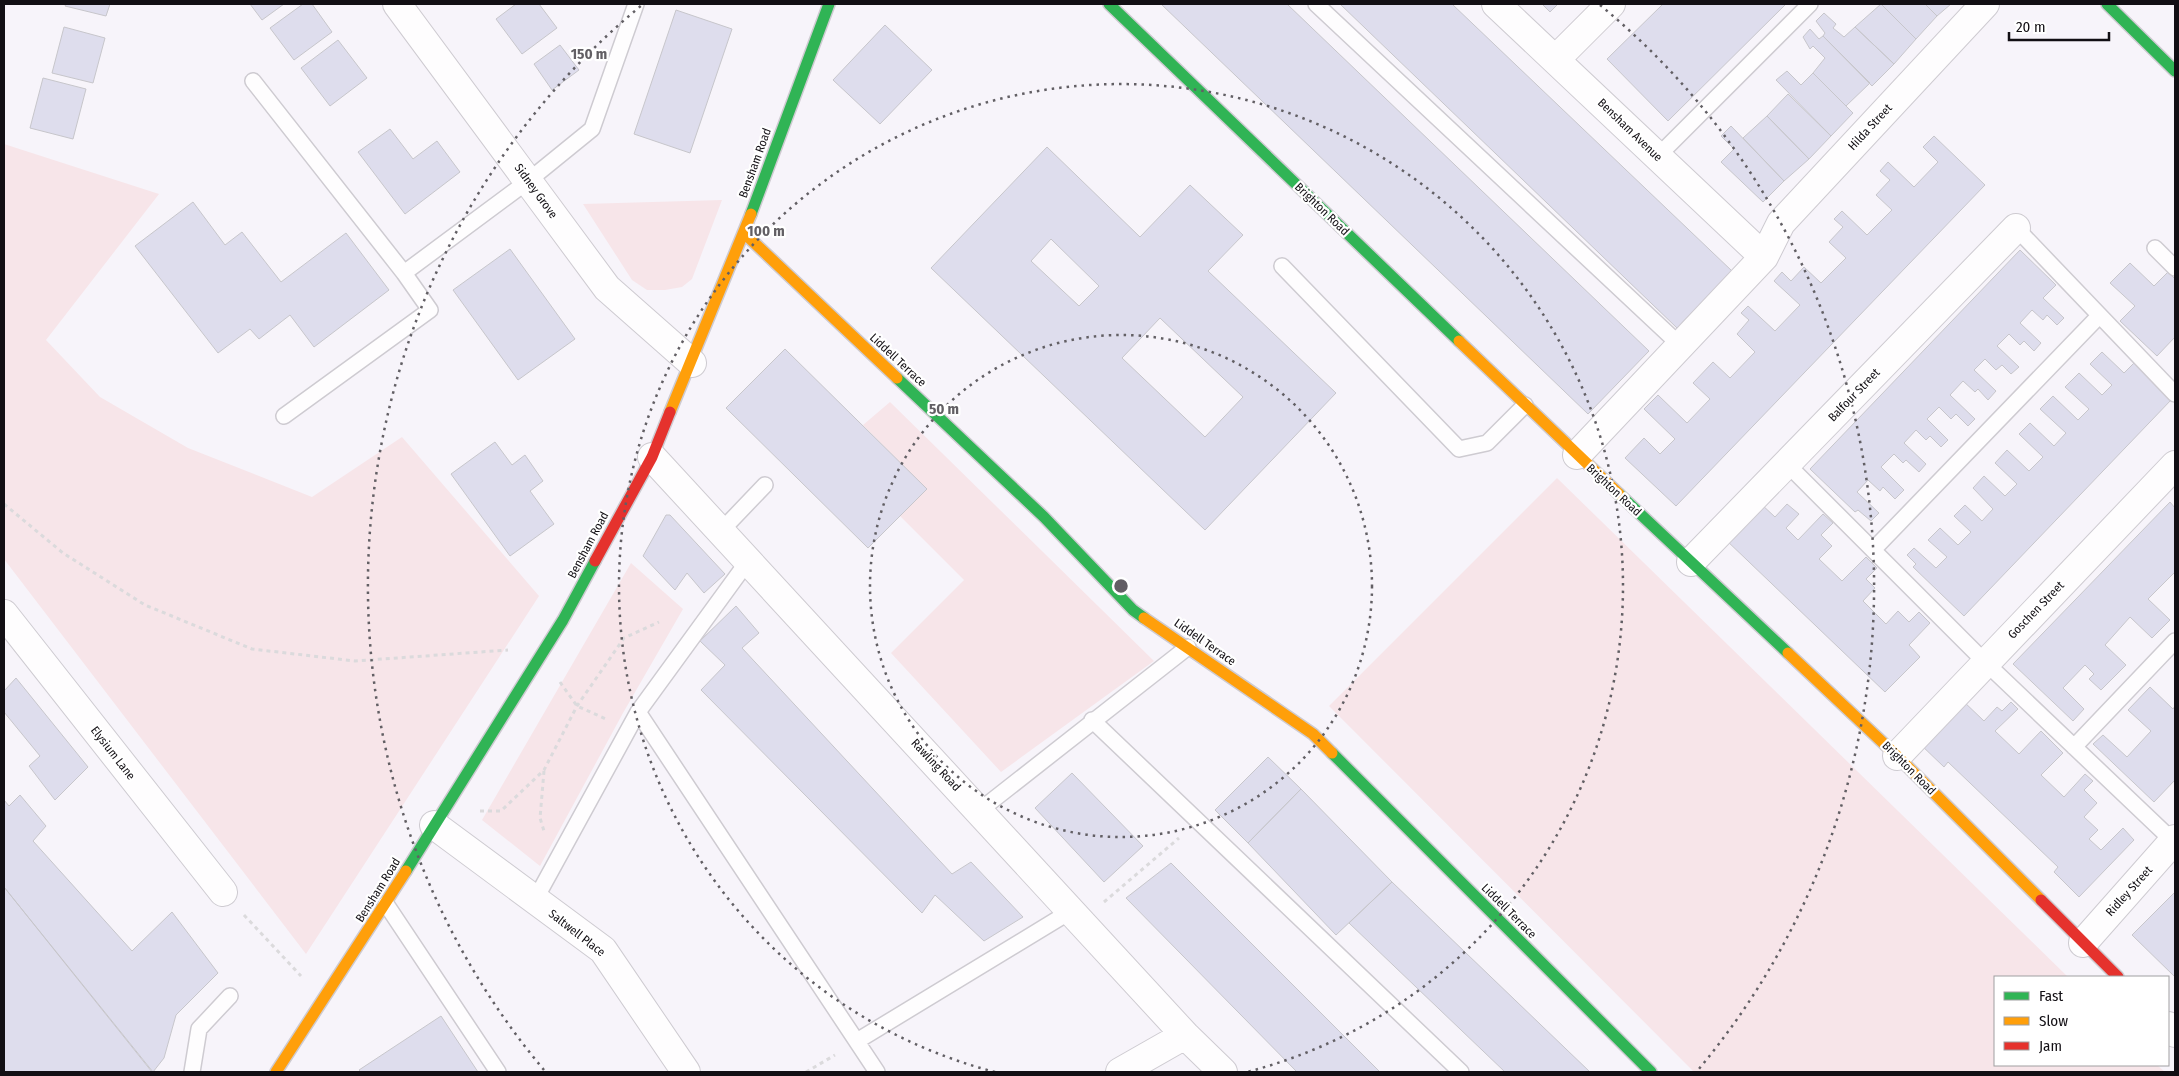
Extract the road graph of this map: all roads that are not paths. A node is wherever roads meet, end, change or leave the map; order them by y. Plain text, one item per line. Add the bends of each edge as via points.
1 (397, 4) edge
2 (636, 4) edge
3 (829, 4) edge
4 (1109, 4) edge
5 (1316, 4) edge
6 (1496, 4) edge
7 (1611, 4) edge
8 (1810, 4) edge
9 (1985, 4) edge
10 (2106, 4) edge
11 (1556, 60) junction
12 (2175, 71) edge
13 (253, 81) dead end
14 (1658, 156) junction
15 (528, 181) junction
16 (2016, 228) joint
17 (744, 233) junction
18 (2155, 248) dead end
19 (1764, 257) junction
20 (1282, 266) dead end
21 (2175, 268) edge
22 (404, 273) junction
23 (2099, 316) junction
24 (1681, 346) junction
25 (692, 363) junction
26 (2174, 390) edge
27 (1525, 405) junction
28 (284, 416) dead end
29 (1578, 456) junction
30 (652, 457) junction
31 (1787, 464) junction
32 (2175, 465) edge
33 (766, 485) dead end
34 (721, 532) junction
35 (1873, 550) junction
36 (748, 561) junction
37 (1691, 562) junction
38 (4, 614) edge
39 (2175, 641) edge
40 (1188, 647) junction
41 (1986, 663) junction
42 (638, 712) junction
43 (1092, 720) junction
44 (2074, 747) junction
45 (1897, 756) junction
46 (979, 811) junction
47 (439, 818) junction
48 (2174, 840) edge
49 (223, 892) road end
50 (535, 900) junction
51 (386, 904) junction
52 (1076, 916) junction
53 (2082, 942) junction
54 (2117, 976) edge
55 (230, 996) dead end
56 (1185, 1035) junction
57 (857, 1041) junction
58 (192, 1072) edge
59 (276, 1072) edge
60 (498, 1072) edge
61 (686, 1072) edge
62 (877, 1072) edge
63 (1120, 1072) edge
64 (1223, 1072) edge
65 (1461, 1072) edge
66 (1651, 1072) edge

1 - 15 street, Sidney Grove
2 - 15 lane via 592,129
3 - 17 street, Bensham Road
4 - 27 street, Brighton Road
5 - 24 lane
6 - 11 street, Bensham Avenue
7 - 11 street
8 - 14 lane
9 - 19 street, Hilda Street via 1781,223
10 - 12 street
11 - 14 street, Bensham Avenue
13 - 22 lane
14 - 19 street, Bensham Avenue
15 - 22 lane
15 - 25 street, Sidney Grove via 607,288
16 - 23 lane
16 - 31 street, Balfour Street
17 - 25 street, Bensham Road
17 - 40 street, Liddell Terrace via 1044,517 1133,610
18 - 21 lane
19 - 24 street, Hilda Street
20 - 27 lane via 1459,449 1488,443
22 - 28 lane via 430,310
23 - 26 lane
23 - 35 lane
24 - 29 street, Hilda Street
25 - 30 street, Bensham Road
27 - 29 street, Brighton Road
29 - 37 street, Brighton Road
30 - 34 street, Rawling Road
30 - 47 street, Bensham Road via 563,620
31 - 35 lane
31 - 37 street, Balfour Street
32 - 41 street, Goschen Street
33 - 34 lane
34 - 36 street, Rawling Road
35 - 41 lane
36 - 42 lane
36 - 46 street, Rawling Road
37 - 45 street, Brighton Road
38 - 49 street, Elysium Lane
39 - 44 lane
40 - 43 lane
40 - 66 street, Liddell Terrace via 1313,734
41 - 44 lane
41 - 45 street, Goschen Street
42 - 50 lane
42 - 57 lane
43 - 46 lane
43 - 65 lane
44 - 48 lane
45 - 53 street, Brighton Road
46 - 52 street, Rawling Road
47 - 50 street, Saltwell Place
47 - 51 street, Bensham Road
48 - 53 street, Ridley Street
50 - 61 street, Saltwell Place via 604,950
51 - 59 street, Bensham Road via 322,1000 290,1061
51 - 60 lane
52 - 56 street, Rawling Road
52 - 57 lane
53 - 54 street, Brighton Road
55 - 58 lane via 199,1029
56 - 63 street
56 - 64 street, Rawling Road
57 - 62 lane

